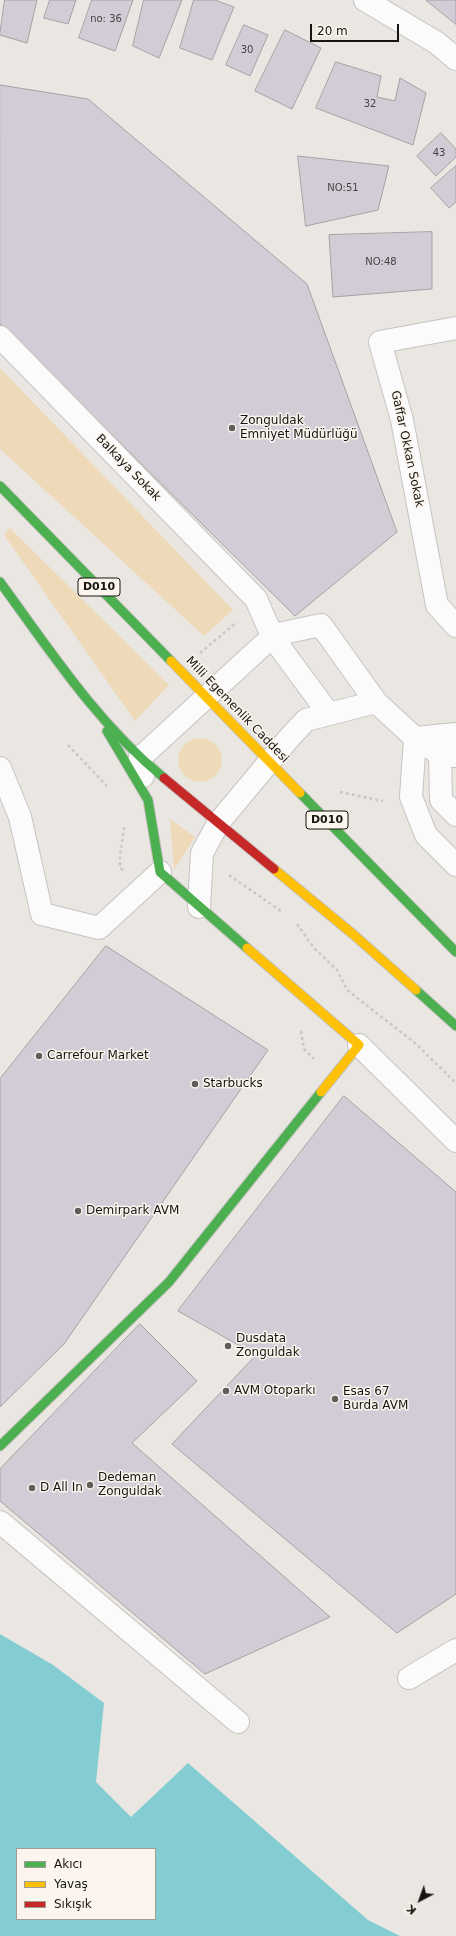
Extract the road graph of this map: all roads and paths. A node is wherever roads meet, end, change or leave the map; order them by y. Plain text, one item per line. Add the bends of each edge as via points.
1 (365, 0) edge
2 (456, 59) edge
3 (456, 328) edge
4 (0, 337) edge
5 (0, 486) edge
6 (0, 582) edge
7 (242, 618) dead end
8 (456, 626) edge
9 (273, 638) junction
10 (198, 655) dead end
11 (207, 696) junction
12 (376, 702) junction
13 (92, 707) junction
14 (329, 714) junction
15 (456, 734) edge
16 (415, 738) junction
17 (448, 755) edge
18 (140, 758) junction
19 (270, 761) junction
20 (0, 768) edge
21 (340, 792) dead end
22 (148, 800) junction
23 (383, 801) dead end
24 (456, 815) edge
25 (219, 822) junction
26 (456, 865) edge
27 (160, 872) junction
28 (229, 875) dead end
29 (199, 907) junction
30 (284, 913) dead end
31 (296, 923) dead end
32 (456, 952) edge
33 (456, 1026) edge
34 (359, 1045) junction
35 (456, 1083) edge
36 (456, 1141) edge
37 (0, 1446) edge
38 (0, 1522) edge
39 (456, 1650) edge
40 (409, 1678) dead end
41 (238, 1722) dead end

1 - 2 street via 437,43
3 - 8 street, Gaffar Okkan Sokak via 380,342 402,420 437,605
4 - 9 street, Balkaya Sokak via 256,598
5 - 11 main road, Milli Egemenlik Caddesi / D010
6 - 13 main road
7 - 10 path
9 - 11 street
9 - 12 street via 278,634 321,625
9 - 14 street
11 - 18 street
11 - 19 main road, Milli Egemenlik Caddesi / D010
12 - 14 street
12 - 16 street
13 - 18 main road
13 - 22 main road
14 - 19 street via 306,720
15 - 16 street
16 - 17 street
16 - 26 street via 411,796 426,835
17 - 24 street via 441,800
18 - 22 street
18 - 25 main road
19 - 25 street
19 - 32 main road, Milli Egemenlik Caddesi / D010
20 - 27 street via 20,816 42,914 99,928
21 - 23 path
22 - 27 main road
25 - 29 street via 202,853
25 - 33 main road via 354,934
27 - 29 main road
28 - 30 path
29 - 34 main road
31 - 35 path via 314,948 337,970 347,990 415,1043
34 - 36 street
34 - 37 main road via 169,1282
38 - 41 street
39 - 40 street

